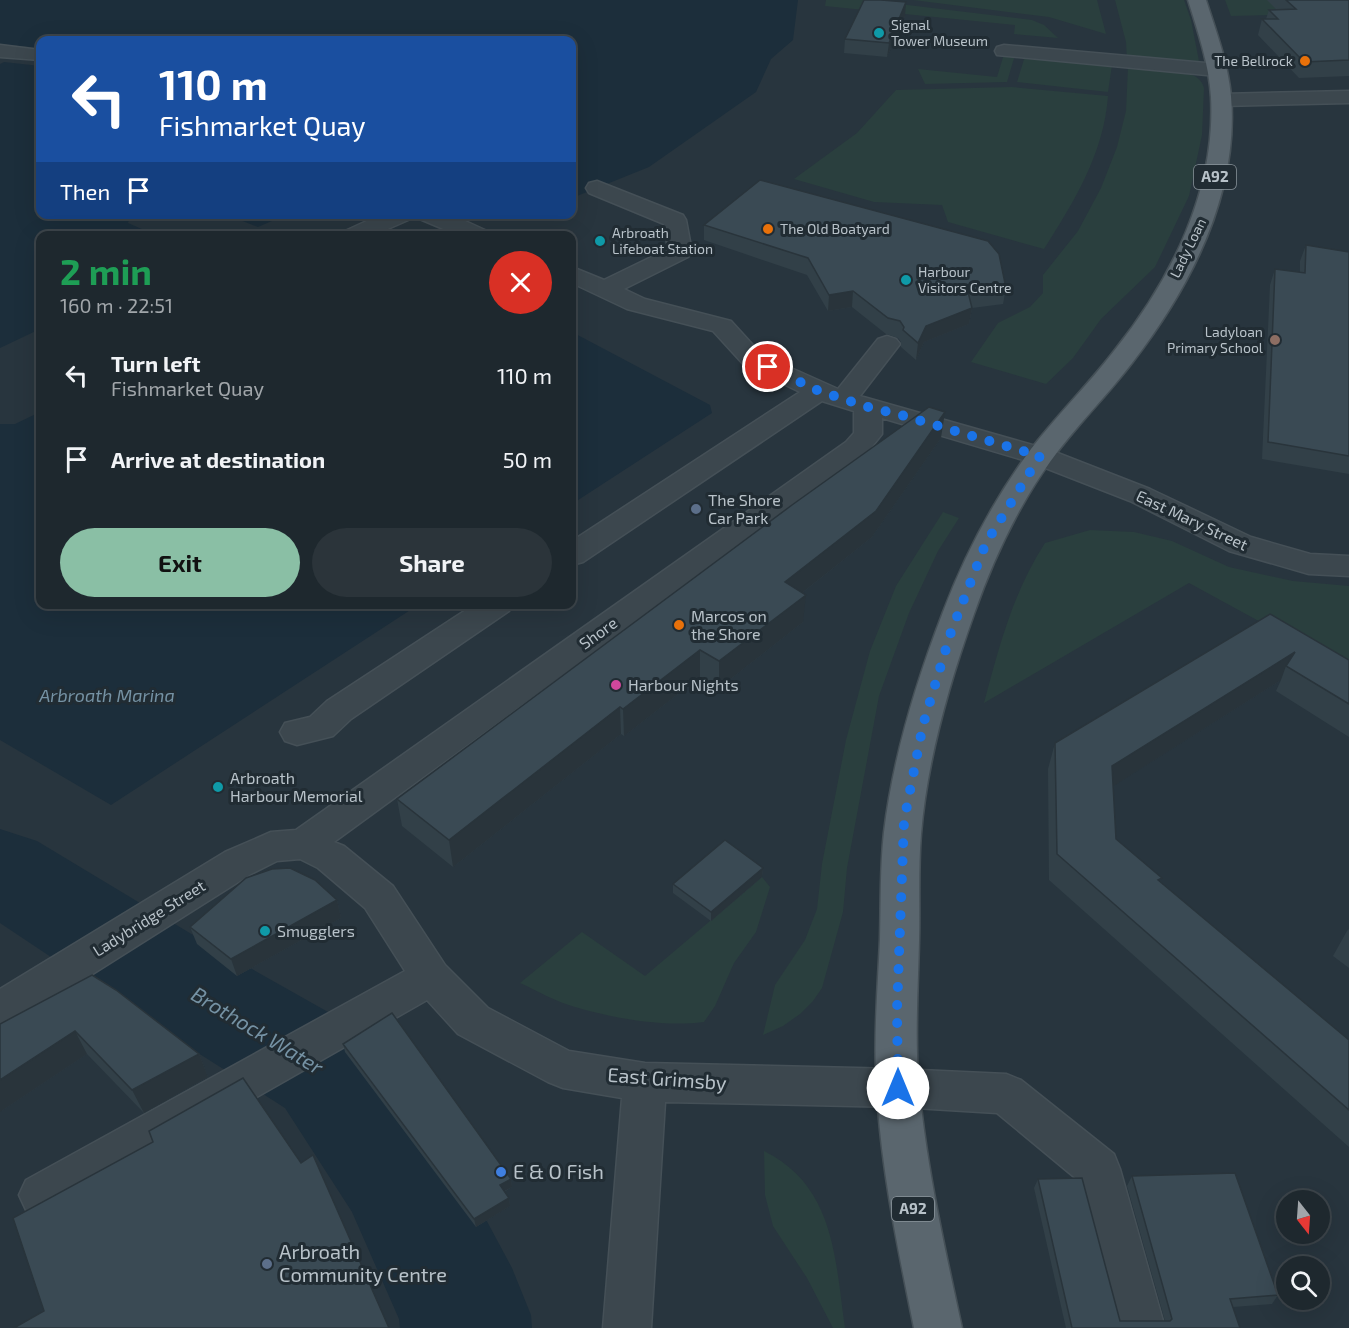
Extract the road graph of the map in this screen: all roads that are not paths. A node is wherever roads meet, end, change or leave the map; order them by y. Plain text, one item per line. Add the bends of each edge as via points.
1 (1197, 0) edge
2 (0, 51) edge
3 (1004, 51) dead end
4 (36, 55) edge
5 (1217, 70) junction
6 (1349, 97) edge
7 (1222, 100) junction
8 (597, 188) dead end
9 (388, 219) edge
10 (441, 219) edge
11 (363, 231) edge
12 (469, 231) edge
13 (576, 276) edge
14 (605, 289) junction
15 (887, 344) dead end
16 (844, 399) junction
17 (1040, 456) junction
18 (576, 553) edge
19 (1349, 567) edge
20 (490, 609) edge
21 (297, 732) dead end
22 (304, 844) junction
23 (431, 977) junction
24 (0, 1010) edge
25 (645, 1082) junction
26 (898, 1088) junction
27 (42, 1195) dead end
28 (627, 1328) edge
29 (938, 1328) edge
30 (1141, 1328) edge

1 - 5 main road, Lady Loan / A92
2 - 4 street
3 - 5 street
5 - 7 main road, Lady Loan / A92
6 - 7 street
7 - 17 main road, Lady Loan / A92 via 1213,191 1182,266 1137,339
8 - 14 street via 675,220 680,252
9 - 11 street
10 - 12 street
13 - 14 street
14 - 16 street, East Mary Street via 636,304 722,326 753,360
15 - 16 street
16 - 17 street, East Mary Street
16 - 18 street
16 - 22 street, Shore via 868,434 856,448
17 - 19 street, East Mary Street via 1159,503 1240,544 1309,564
17 - 26 main road, A92 via 986,543 951,632 923,725 904,821
20 - 21 street via 339,710 321,727
22 - 23 street, East Grimsby via 330,857 379,897
22 - 24 street, Ladybridge Street via 271,847 238,863
23 - 25 street, East Grimsby via 472,1021 563,1069
23 - 27 street
25 - 26 street, East Grimsby
25 - 28 street
26 - 29 main road, A92 via 915,1223
26 - 30 street, East Grimsby via 1006,1094 1098,1169

